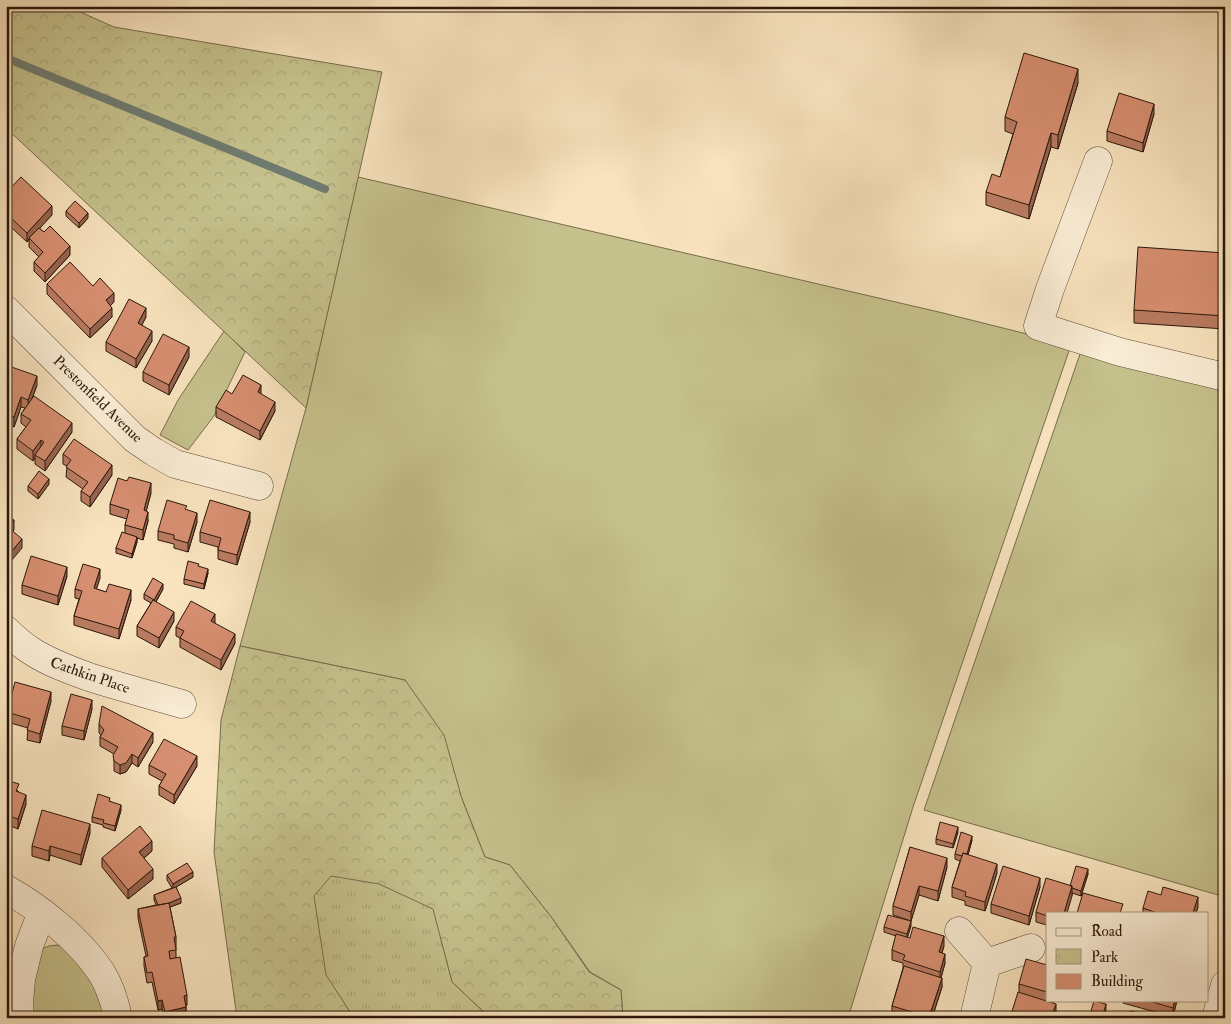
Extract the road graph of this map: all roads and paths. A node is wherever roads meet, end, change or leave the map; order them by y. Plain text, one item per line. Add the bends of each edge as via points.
1 (1098, 161) dead end
2 (6, 310) edge
3 (1225, 377) edge
4 (259, 486) dead end
5 (6, 630) edge
6 (182, 704) dead end
7 (6, 889) edge
8 (45, 915) junction
9 (960, 931) dead end
10 (1031, 948) dead end
11 (987, 964) junction
12 (1225, 985) edge
13 (20, 1018) edge
14 (118, 1018) edge
15 (974, 1018) edge
16 (1216, 1018) edge

1 - 3 street via 1038,326 1120,352
2 - 4 street, Prestonfield Avenue via 135,438 154,452 175,464
5 - 6 street, Cathkin Place via 32,652 62,667
7 - 8 street
8 - 13 street via 37,925 29,946 21,979
8 - 14 street via 83,948 101,972 116,1003
9 - 11 street
10 - 11 street
11 - 15 street
12 - 16 street

